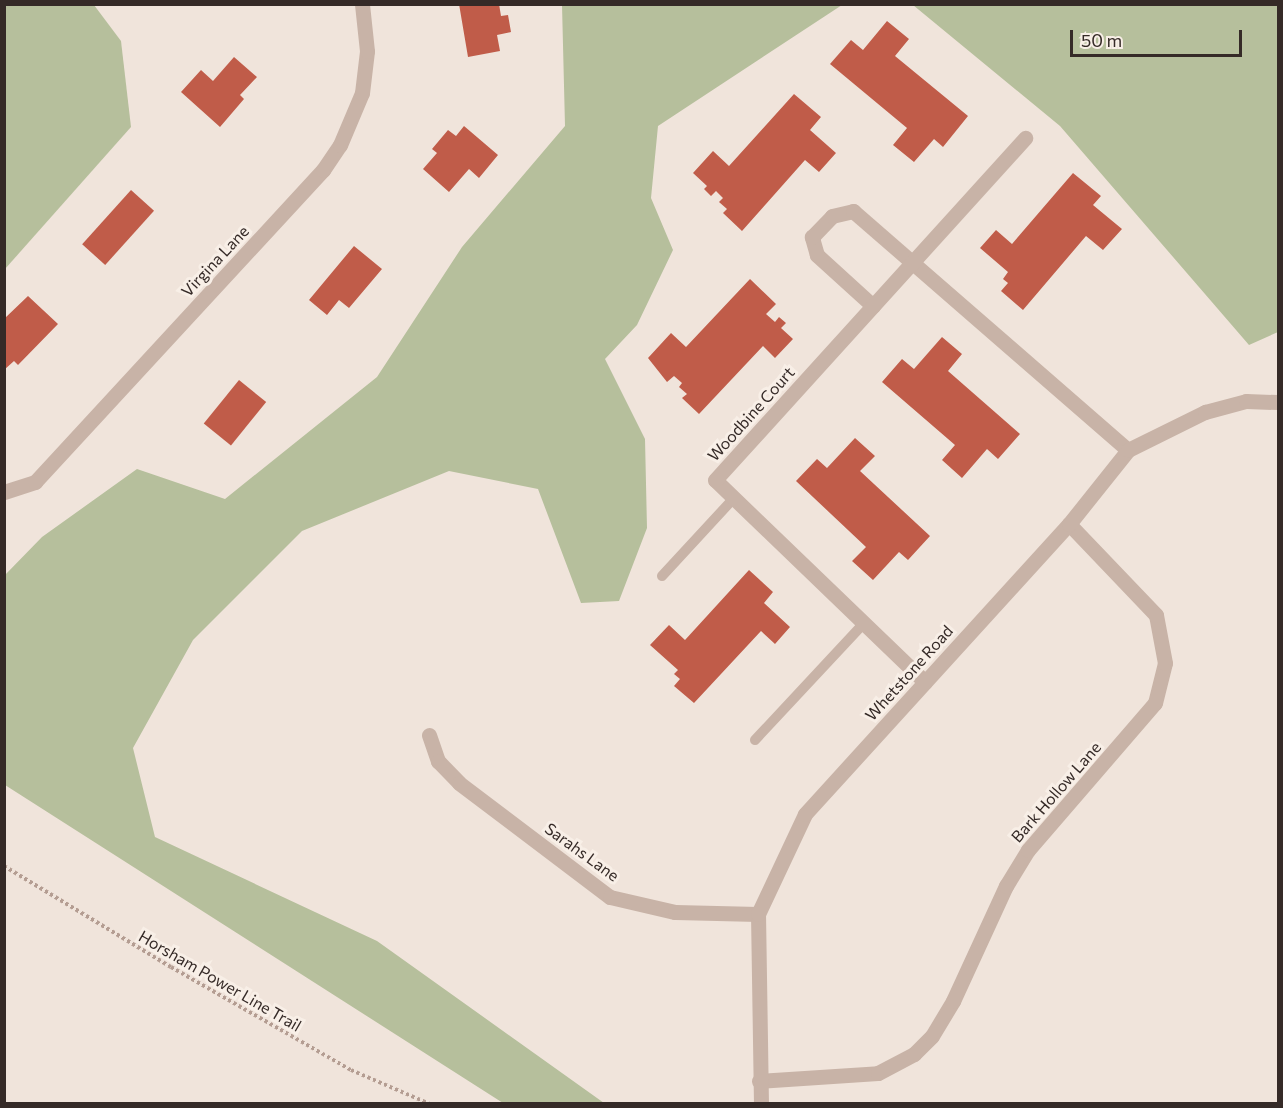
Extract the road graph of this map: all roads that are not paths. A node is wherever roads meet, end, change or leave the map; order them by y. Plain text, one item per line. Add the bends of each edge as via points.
1 (362, 4) edge
2 (1025, 138) dead end
3 (913, 262) junction
4 (873, 306) junction
5 (1278, 402) edge
6 (1128, 450) junction
7 (4, 492) edge
8 (734, 498) junction
9 (1069, 524) junction
10 (662, 576) dead end
11 (864, 623) junction
12 (925, 682) junction
13 (429, 735) dead end
14 (755, 740) dead end
15 (758, 914) junction
16 (759, 1080) junction
17 (761, 1104) edge

1 - 7 street, Virgina Lane via 367,51 362,93 340,145 323,170 35,482
2 - 3 street, Woodbine Court
3 - 4 street, Woodbine Court
3 - 4 street via 853,211 832,216 812,237 817,255
3 - 6 street
4 - 8 street, Woodbine Court via 715,480
5 - 6 street, Whetstone Road via 1246,401 1205,412
6 - 9 street, Whetstone Road
8 - 10 lane
8 - 11 street, Woodbine Court
9 - 12 street, Whetstone Road
9 - 16 street, Bark Hollow Lane via 1156,615 1165,663 1155,704 1028,850 1006,886 953,1001 932,1036 914,1054 878,1073
11 - 12 street, Woodbine Court
11 - 14 lane
12 - 15 street, Whetstone Road via 805,814
13 - 15 street, Sarahs Lane via 438,760 459,783 610,897 675,912
15 - 16 street, Whetstone Road
16 - 17 street, Whetstone Road

